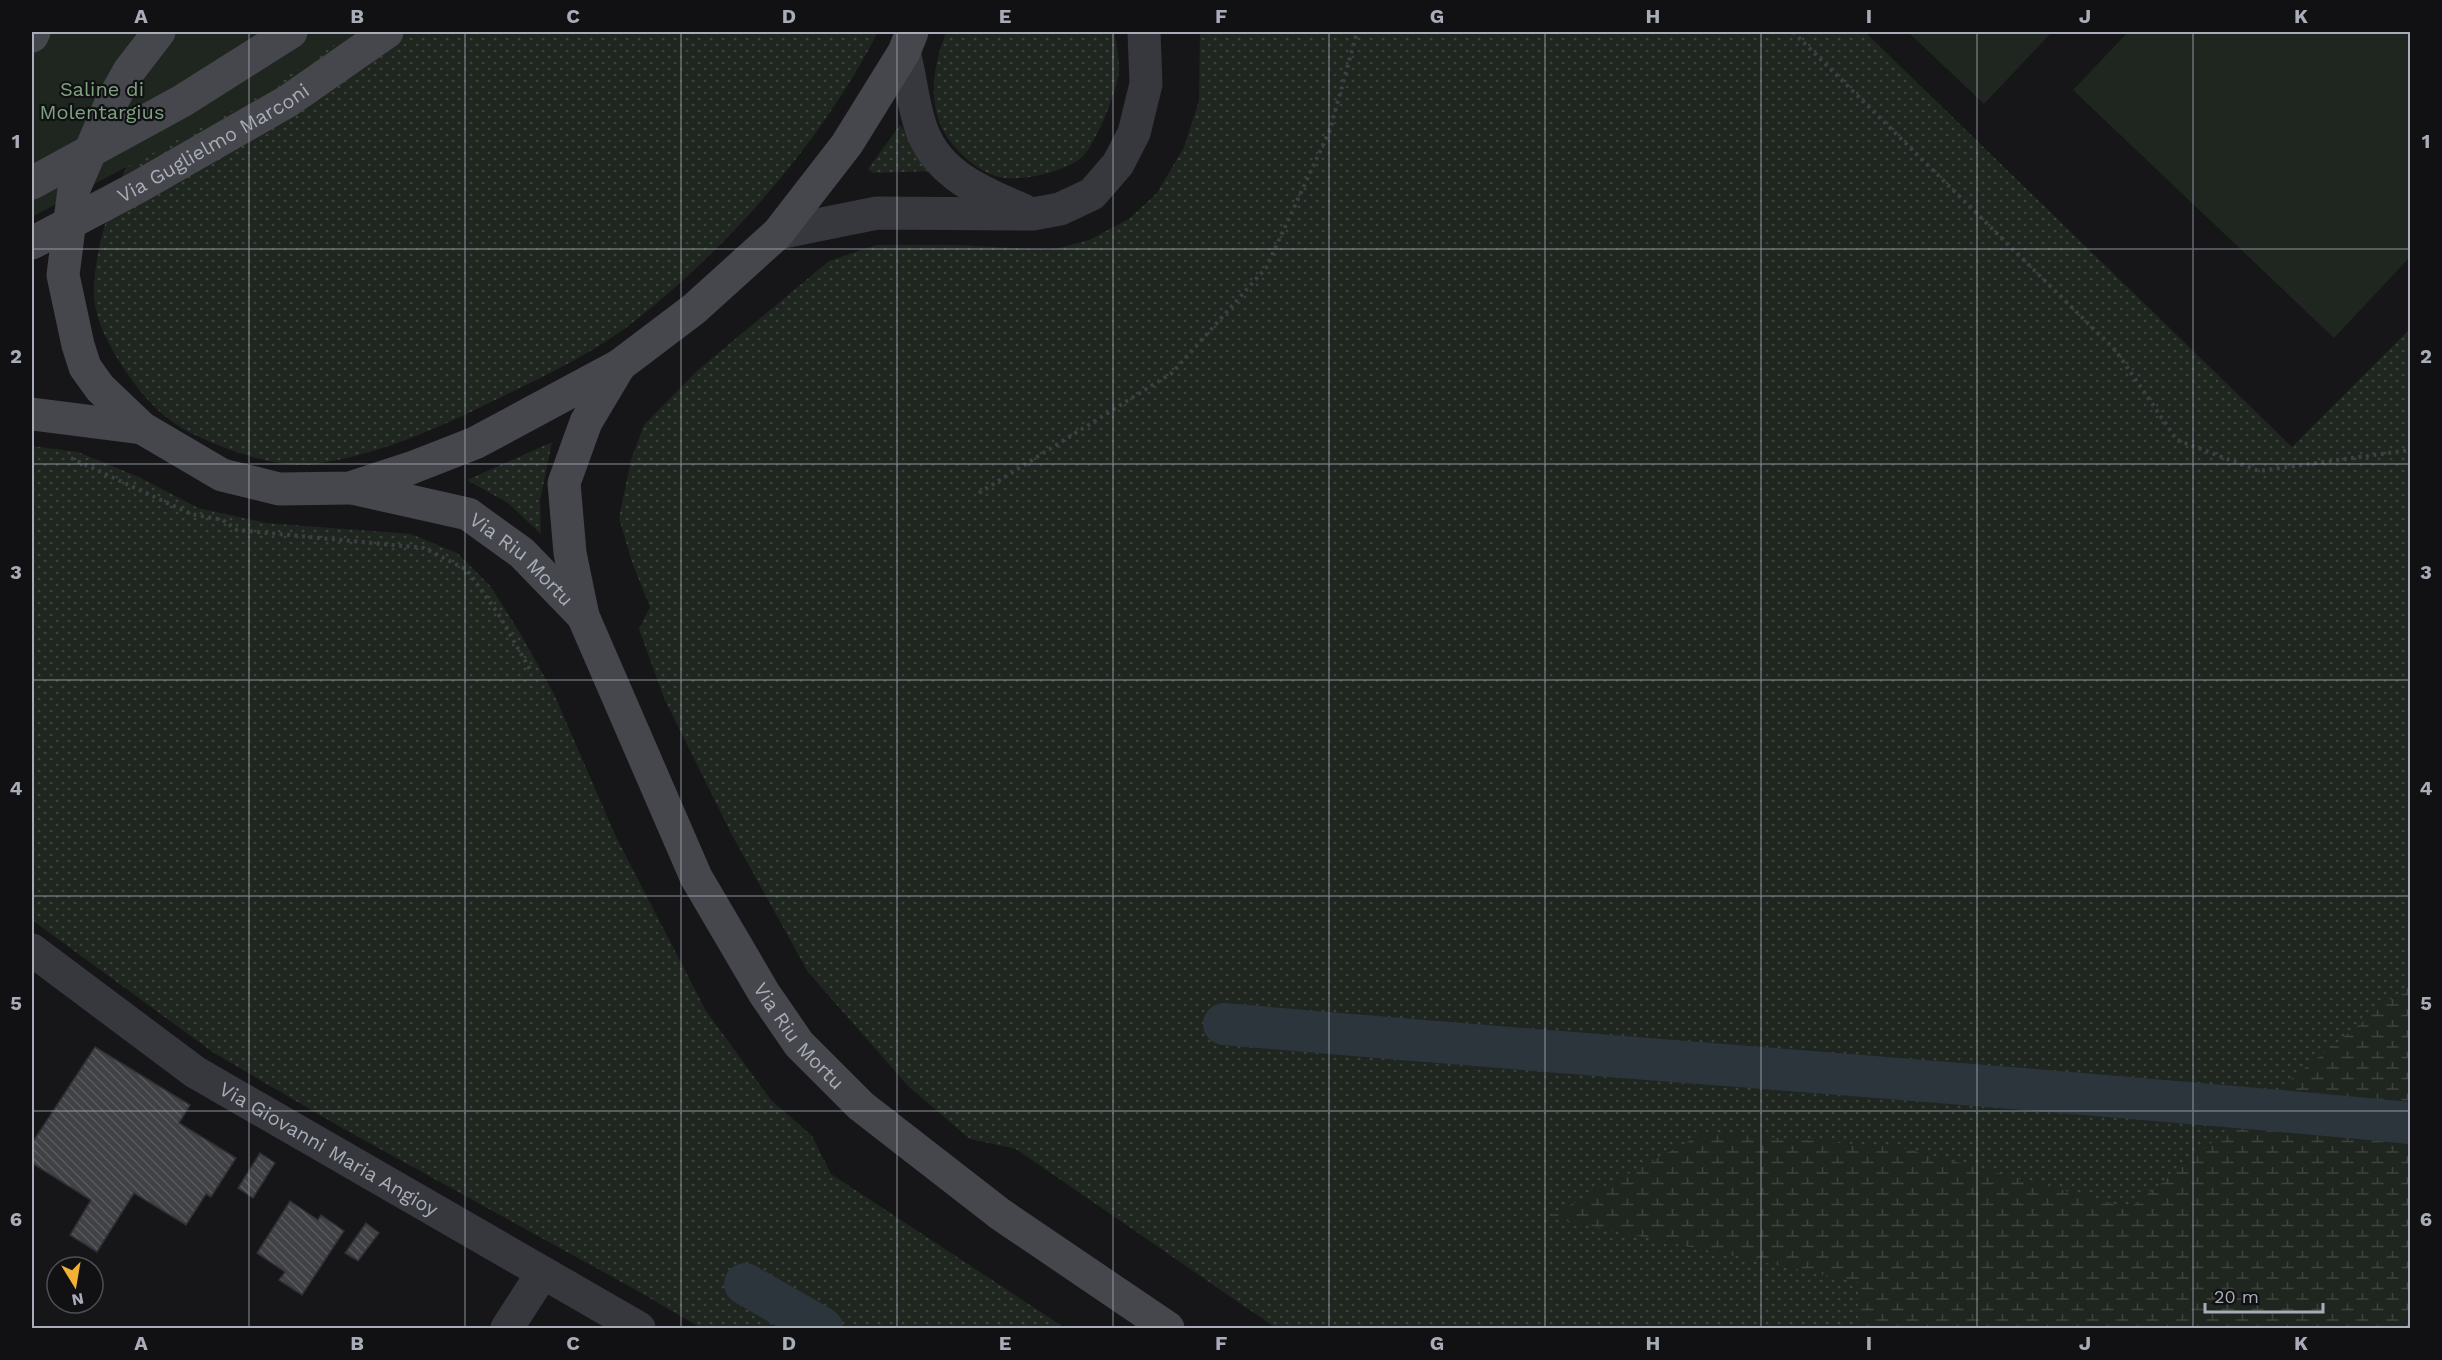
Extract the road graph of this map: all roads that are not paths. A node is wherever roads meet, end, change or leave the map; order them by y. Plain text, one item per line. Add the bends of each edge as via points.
1 (34, 32) edge
2 (159, 32) edge
3 (291, 32) edge
4 (387, 32) edge
5 (1144, 32) edge
6 (32, 36) edge
7 (908, 42) edge
8 (32, 183) edge
9 (1033, 214) junction
10 (778, 233) junction
11 (32, 243) edge
12 (620, 365) junction
13 (32, 414) edge
14 (142, 428) junction
15 (350, 488) junction
16 (583, 616) junction
17 (32, 950) edge
18 (544, 1275) junction
19 (507, 1329) edge
20 (639, 1329) edge
21 (1168, 1329) edge

1 - 6 main road
2 - 14 main road via 110,105 74,189 63,275 85,367 100,388
3 - 8 main road, bridge via 182,101
4 - 11 main road, Via Guglielmo Marconi, bridge via 288,101
5 - 9 street via 1146,84 1134,133 1118,164 1092,194 1060,209
7 - 9 street via 923,134 945,167 975,189
7 - 10 main road via 847,144
9 - 10 street via 877,213
10 - 12 main road via 694,309
12 - 15 main road via 475,443
12 - 16 main road, Via Riu Mortu via 586,422 564,483 569,541
13 - 14 main road
14 - 15 main road via 222,475 279,489
15 - 16 main road, Via Riu Mortu via 468,514 522,553
16 - 21 main road, Via Riu Mortu via 696,877 764,993 799,1044 861,1106 1000,1214
17 - 18 street, Via Giovanni Maria Angioy via 195,1072
18 - 19 street
18 - 20 street, Via Giovanni Maria Angioy

